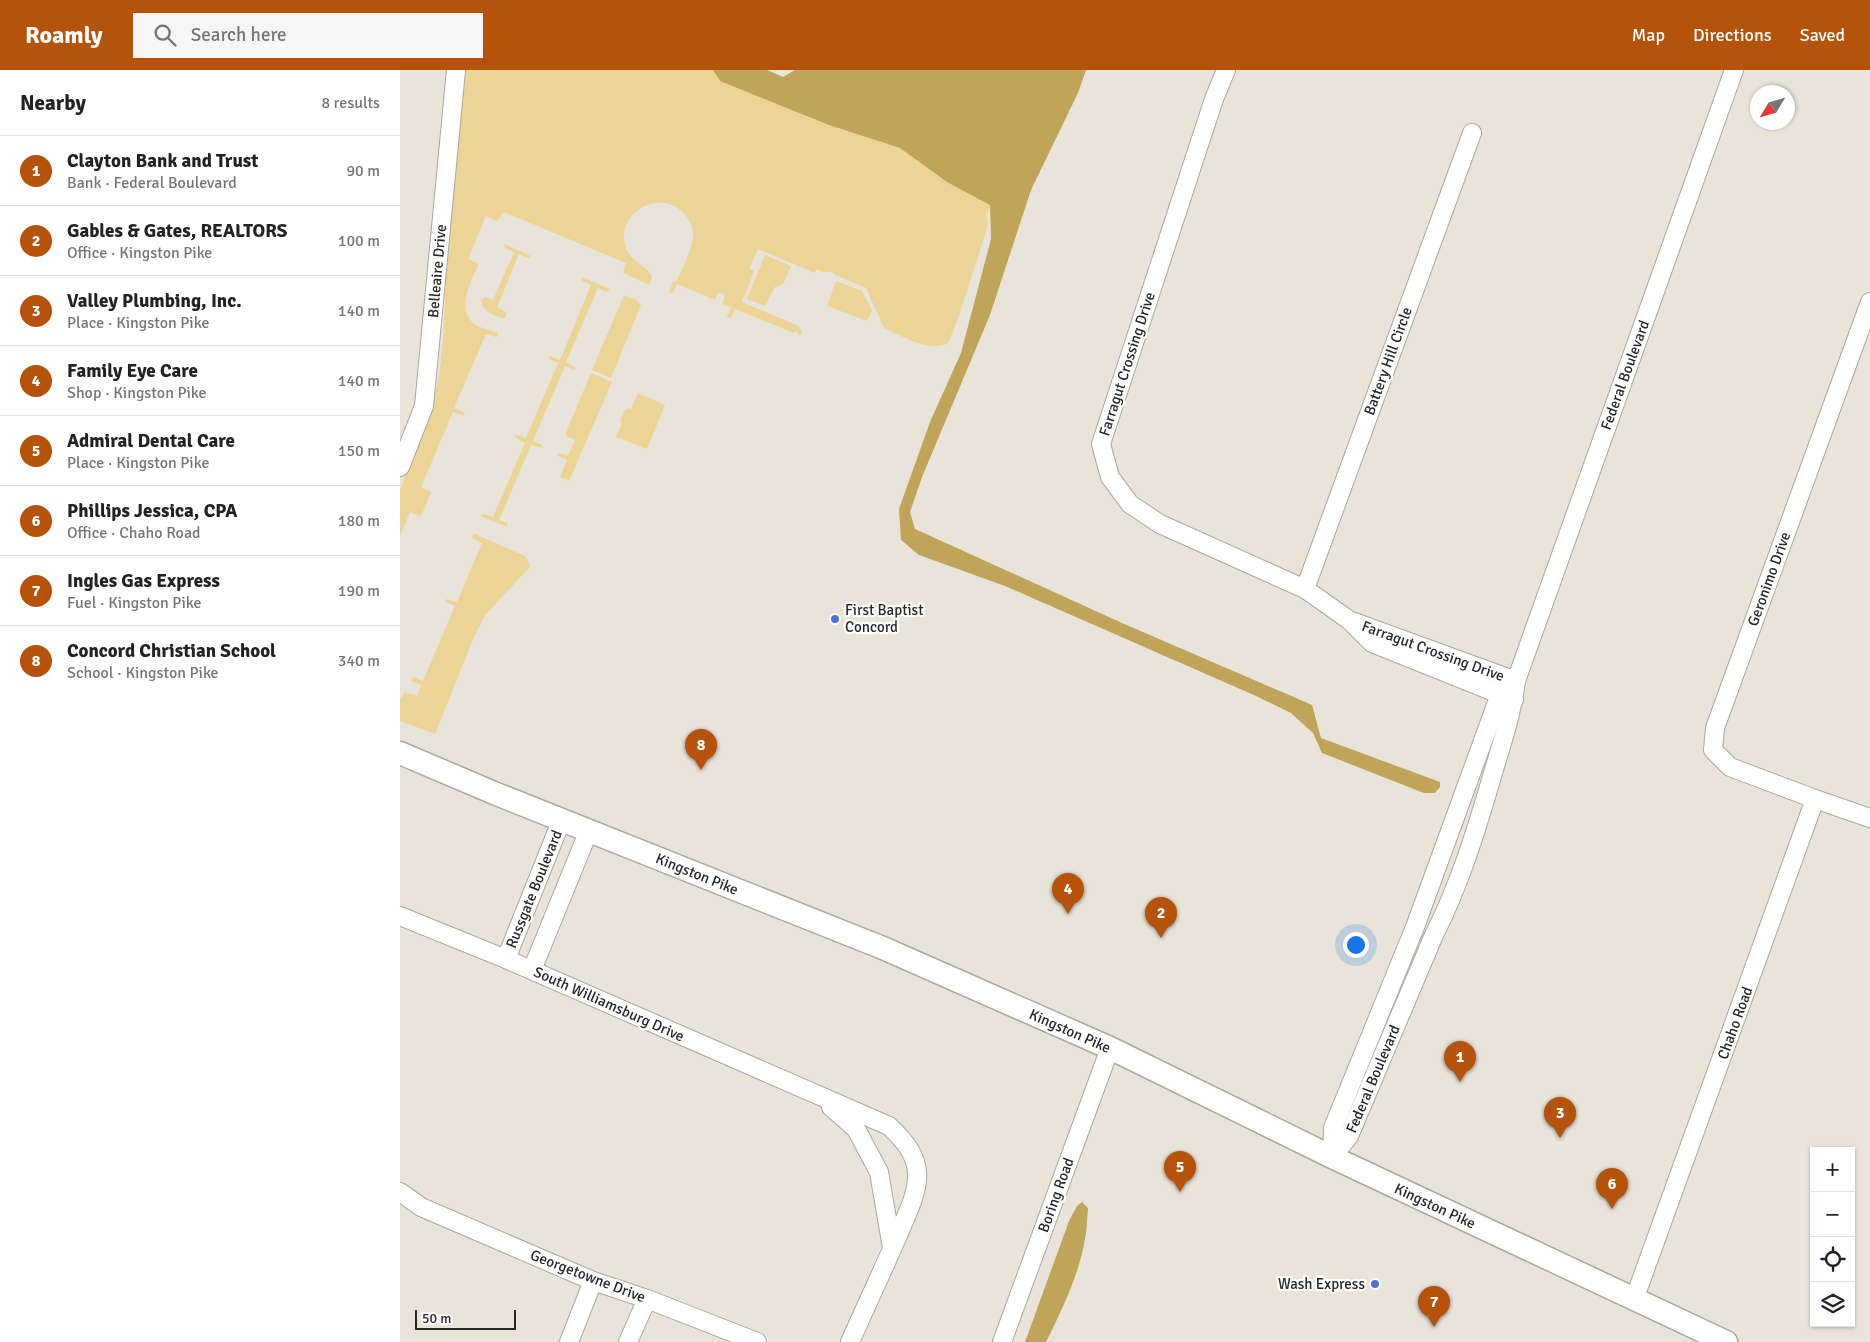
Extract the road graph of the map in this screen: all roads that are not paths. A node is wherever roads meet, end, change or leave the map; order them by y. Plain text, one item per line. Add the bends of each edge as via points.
1 (456, 70) edge
2 (1226, 70) edge
3 (1734, 70) edge
4 (1472, 133) dead end
5 (1870, 302) edge
6 (400, 467) edge
7 (1305, 589) junction
8 (1451, 666) junction
9 (1516, 681) junction
10 (1508, 697) junction
11 (400, 753) edge
12 (1815, 799) junction
13 (1870, 818) edge
14 (562, 819) junction
15 (589, 830) junction
16 (400, 916) edge
17 (506, 959) junction
18 (532, 970) junction
19 (1110, 1048) junction
20 (818, 1096) junction
21 (1332, 1157) junction
22 (400, 1192) edge
23 (400, 1202) edge
24 (421, 1206) junction
25 (892, 1248) junction
26 (594, 1281) junction
27 (647, 1299) junction
28 (1634, 1300) junction
29 (569, 1342) edge
30 (628, 1342) edge
31 (757, 1342) edge
32 (850, 1342) edge
33 (1002, 1342) edge
34 (1726, 1342) edge

1 - 6 street, Belleaire Drive via 424,406
2 - 7 street, Farragut Crossing Drive via 1101,444 1110,477 1130,504 1160,524
3 - 9 street, Federal Boulevard
4 - 7 street, Battery Hill Circle
5 - 12 street, Geronimo Drive via 1714,728 1713,750 1730,767
7 - 8 street, Farragut Crossing Drive via 1349,620
8 - 9 street, Farragut Crossing Drive
8 - 10 street, Farragut Crossing Drive
9 - 10 street, Federal Boulevard
10 - 21 street, Federal Boulevard via 1481,813 1444,914 1349,1136
11 - 14 main road, Kingston Pike
12 - 13 street
12 - 28 street, Chaho Road
14 - 15 main road, Kingston Pike
14 - 17 street, Russgate Boulevard
15 - 18 street, Russgate Boulevard
15 - 19 main road, Kingston Pike via 883,948
16 - 17 street, South Williamsburg Drive
17 - 18 street, South Williamsburg Drive
18 - 20 street, South Williamsburg Drive
19 - 21 main road, Kingston Pike
19 - 33 street, Boring Road
20 - 25 street, South Williamsburg Drive via 856,1129 880,1172
20 - 25 street, South Williamsburg Drive via 889,1126 910,1149 918,1178 910,1207
21 - 28 main road, Kingston Pike
22 - 24 street, Georgetowne Drive
23 - 24 street, Georgetowne Drive
24 - 26 street, Georgetowne Drive
25 - 32 street, South Williamsburg Drive
26 - 27 street, Georgetowne Drive
26 - 29 street
27 - 30 street
27 - 31 street, Georgetowne Drive
28 - 34 main road, Kingston Pike

